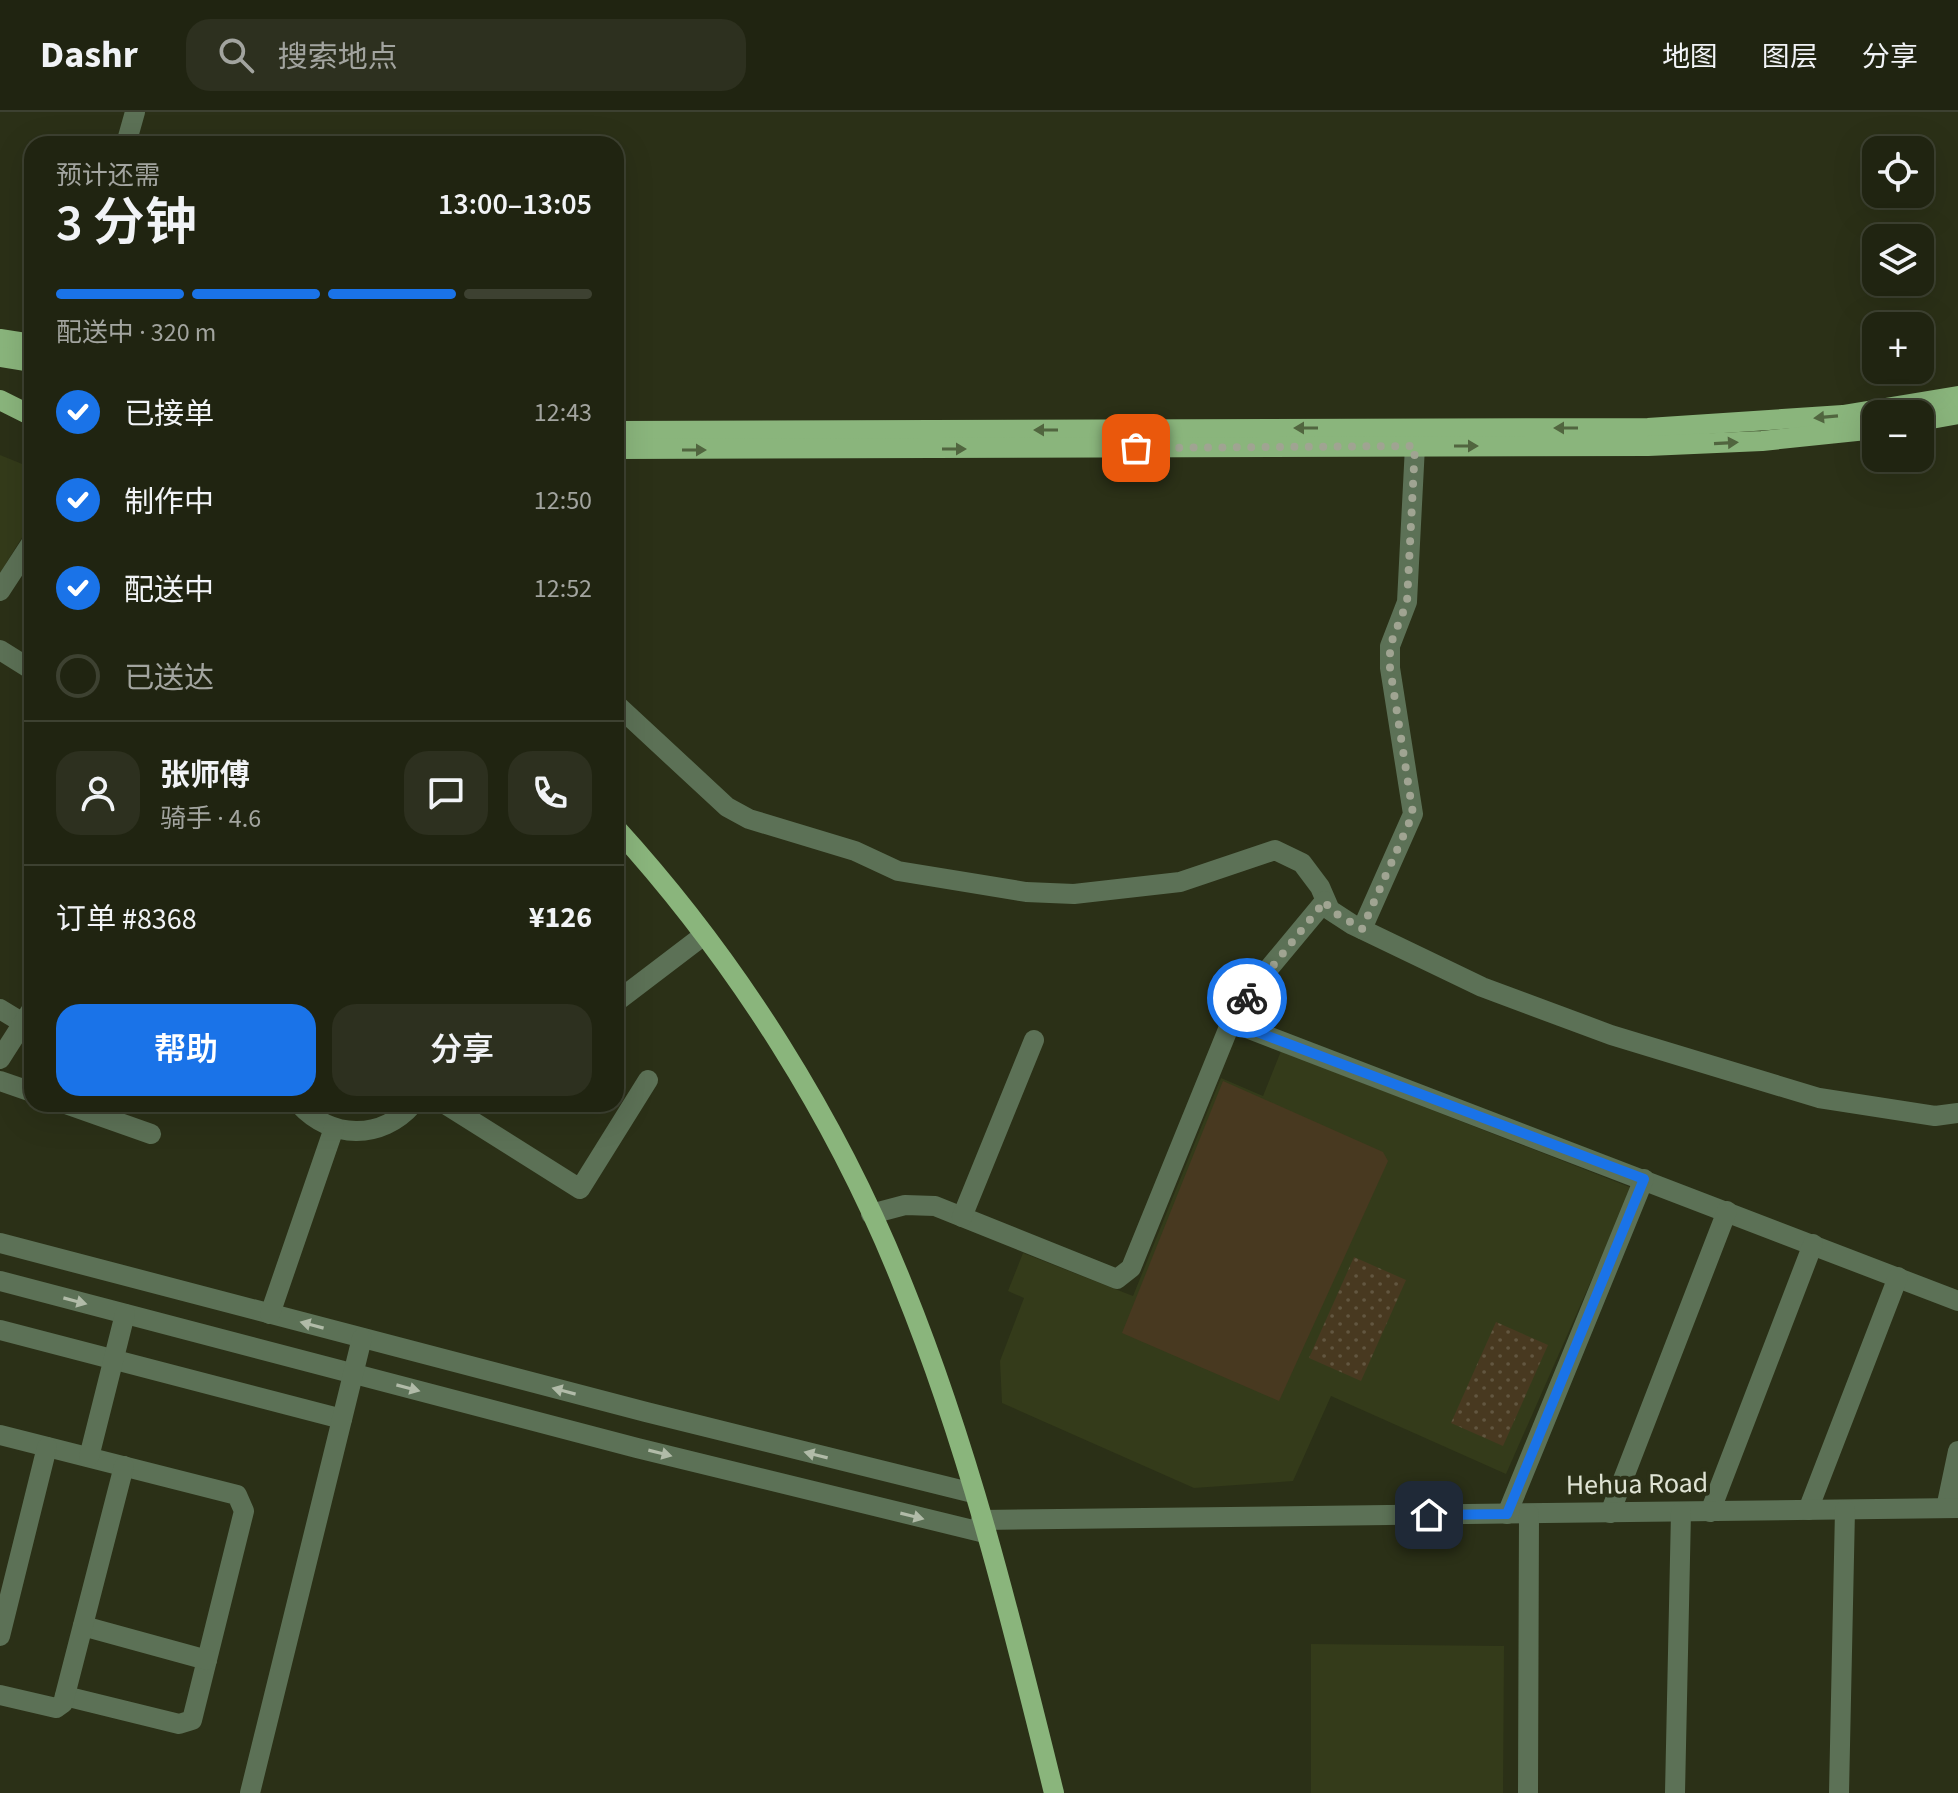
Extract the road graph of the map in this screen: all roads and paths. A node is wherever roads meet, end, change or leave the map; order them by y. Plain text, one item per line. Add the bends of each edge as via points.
1 (135, 112) edge
2 (128, 136) edge
3 (0, 339) edge
4 (24, 343) edge
5 (0, 357) edge
6 (24, 361) edge
7 (1958, 396) edge
8 (0, 400) edge
9 (24, 412) edge
10 (1958, 414) edge
11 (1934, 418) edge
12 (1862, 430) edge
13 (624, 431) edge
14 (1415, 446) junction
15 (624, 449) edge
16 (24, 554) edge
17 (0, 591) edge
18 (0, 650) edge
19 (24, 665) edge
20 (624, 711) edge
21 (624, 838) edge
22 (1325, 901) junction
23 (1362, 929) junction
24 (704, 935) junction
25 (624, 996) edge
26 (0, 1009) edge
27 (24, 1015) edge
28 (24, 1021) edge
29 (1231, 1022) junction
30 (1034, 1040) dead end
31 (0, 1059) edge
32 (648, 1080) dead end
33 (0, 1081) edge
34 (24, 1089) edge
35 (89, 1112) edge
36 (306, 1112) edge
37 (405, 1112) edge
38 (458, 1112) edge
39 (1958, 1113) edge
40 (334, 1128) junction
41 (151, 1134) dead end
42 (1644, 1179) junction
43 (1727, 1211) junction
44 (871, 1214) junction
45 (962, 1217) junction
46 (0, 1243) edge
47 (1813, 1244) junction
48 (1898, 1277) junction
49 (0, 1281) edge
50 (1958, 1301) edge
51 (125, 1314) junction
52 (270, 1314) junction
53 (0, 1330) edge
54 (362, 1338) junction
55 (113, 1359) junction
56 (354, 1374) junction
57 (342, 1419) junction
58 (0, 1435) edge
59 (47, 1447) junction
60 (1958, 1451) edge
61 (89, 1457) junction
62 (124, 1466) junction
63 (973, 1493) junction
64 (1952, 1508) edge
65 (1808, 1510) junction
66 (1845, 1510) junction
67 (1681, 1512) junction
68 (1710, 1512) junction
69 (1610, 1513) junction
70 (1507, 1514) junction
71 (1529, 1514) junction
72 (983, 1526) junction
73 (83, 1626) junction
74 (0, 1636) edge
75 (207, 1660) junction
76 (0, 1695) edge
77 (65, 1696) junction
78 (250, 1793) edge
79 (1054, 1793) edge
80 (1528, 1793) edge
81 (1675, 1793) edge
82 (1839, 1793) edge

1 - 2 street
3 - 4 main road
5 - 6 main road
7 -> 13 main road via 1843,415 1648,428
8 - 9 main road
10 - 11 main road
14 -> 12 main road via 1695,445
15 -> 14 main road
14 - 23 street via 1407,602 1390,646 1413,814
16 - 17 street
18 - 19 street
20 - 22 street via 727,807 898,871 1026,892 1074,894 1180,882 1275,850 1302,863
21 - 24 main road
22 - 23 street via 1330,910
22 - 29 street
23 - 39 street via 1482,987 1721,1070 1819,1098 1935,1116
24 - 25 street
24 - 44 main road via 779,1046
26 - 27 street
28 - 31 street
29 - 42 street
29 - 45 street via 1124,1276 1117,1279
30 - 45 street
32 - 38 street via 580,1189
33 - 34 street
35 - 41 street
36 - 40 street
37 - 40 street via 378,1129
40 - 52 street
42 - 43 street
42 - 70 street
43 - 47 street
43 - 69 street
44 - 45 street via 917,1204
44 - 63 main road via 923,1335
46 - 52 street
47 - 48 street
47 - 68 street
48 - 50 street
48 - 65 street
49 -> 51 street, Hehua Road
51 - 55 street
51 - 56 street, Hehua Road
54 -> 52 street
53 - 55 street
54 - 56 street
63 -> 54 street
55 - 57 street
55 - 61 street
56 - 57 street
56 -> 72 street, Hehua Road
57 - 78 street
58 - 59 street
59 - 61 street
59 - 74 street
60 - 64 street
61 - 62 street
62 - 73 street
62 - 75 street via 237,1495 244,1511
63 - 72 main road
64 - 66 street, Hehua Road
65 - 66 street, Hehua Road
65 - 68 street, Hehua Road
66 - 82 street
67 - 68 street, Hehua Road
67 - 69 street, Hehua Road
67 - 81 street
69 - 71 street, Hehua Road
70 - 71 street, Hehua Road
70 - 72 street, Hehua Road
71 - 80 street
72 - 79 main road
73 - 75 street
73 - 77 street
75 - 77 street via 192,1720 179,1724
76 - 77 street via 56,1708

